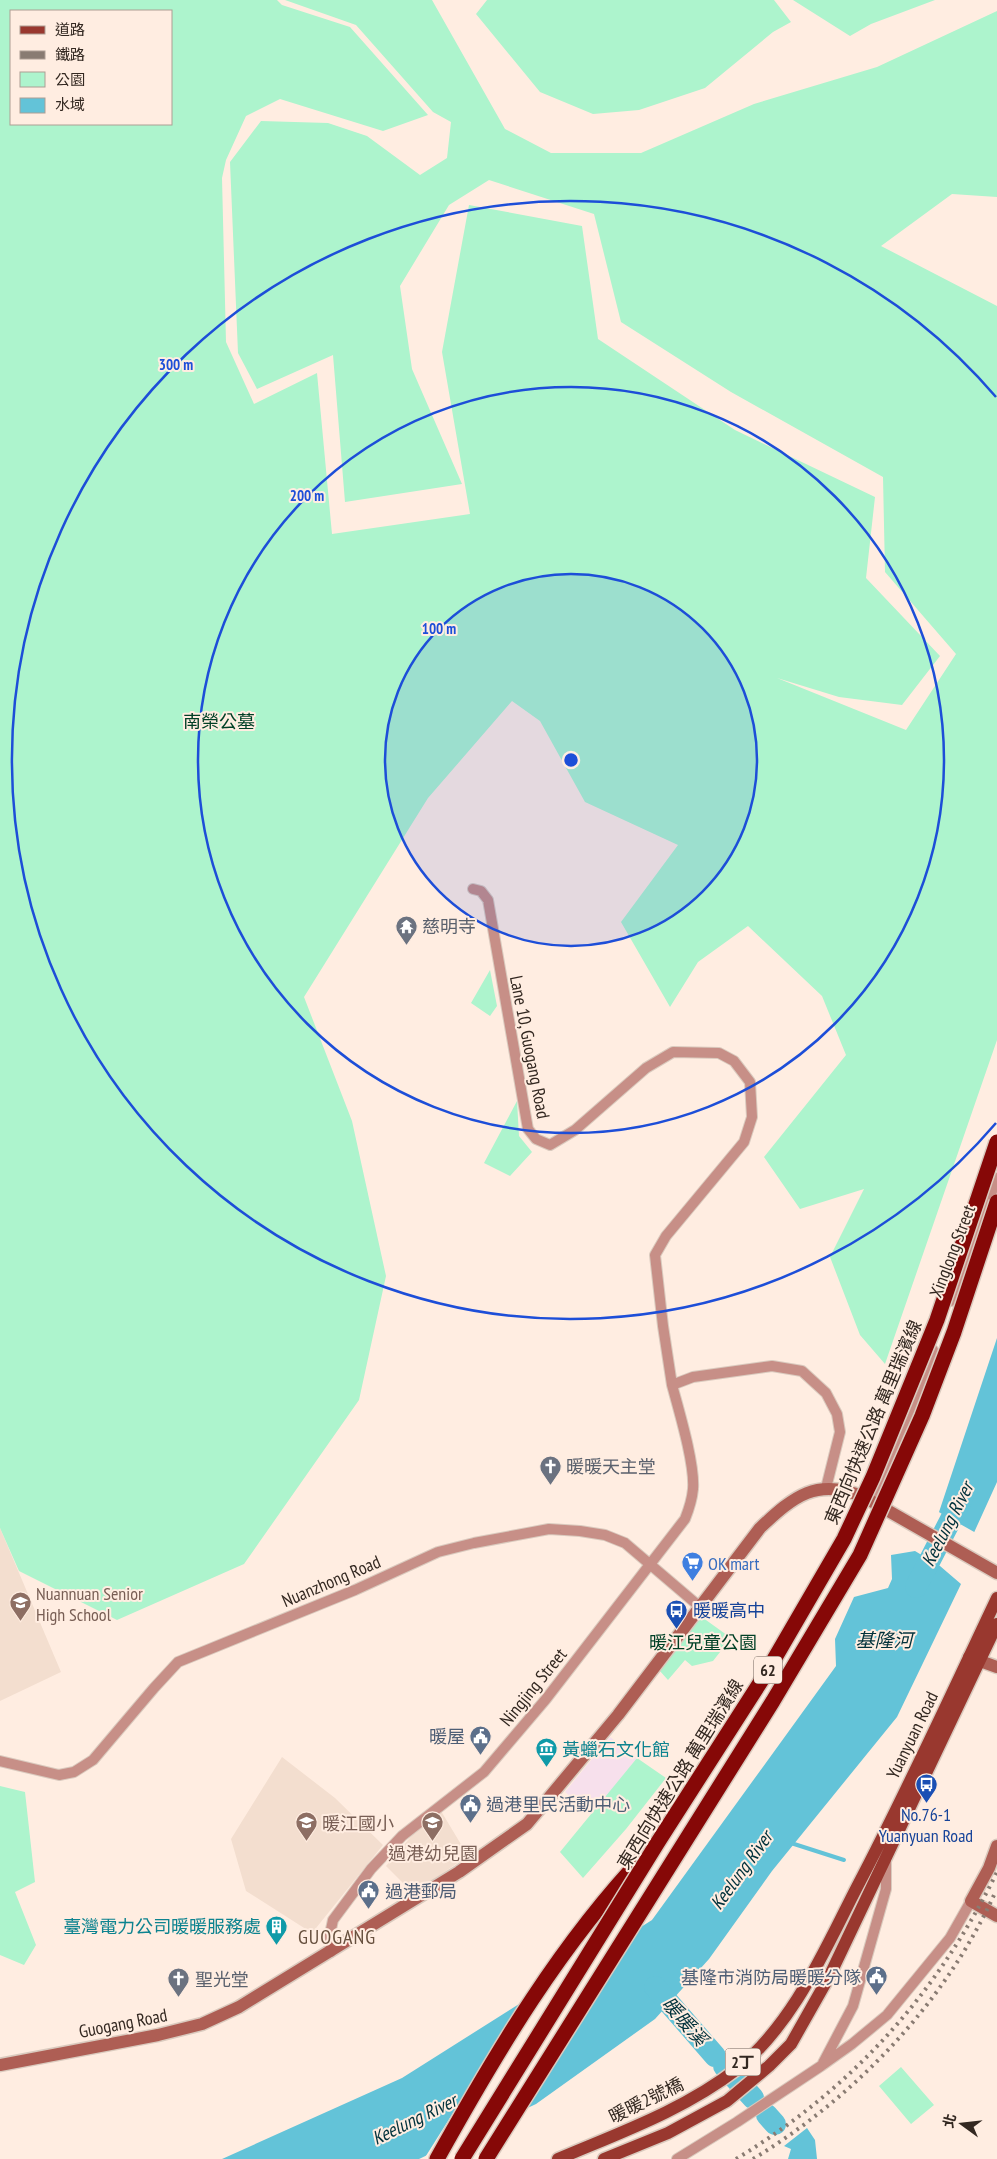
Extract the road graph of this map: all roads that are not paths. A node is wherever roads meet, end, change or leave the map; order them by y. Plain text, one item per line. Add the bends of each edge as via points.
1 (473, 889) dead end
2 (997, 1142) edge
3 (997, 1178) edge
4 (997, 1202) edge
5 (672, 1385) junction
6 (826, 1488) junction
7 (876, 1504) junction
8 (649, 1564) junction
9 (996, 1573) edge
10 (997, 1598) edge
11 (700, 1607) junction
12 (997, 1624) edge
13 (974, 1659) junction
14 (997, 1666) edge
15 (0, 1761) edge
16 (658, 1842) junction
17 (997, 1846) edge
18 (886, 1859) junction
19 (857, 1888) joint
20 (869, 1894) joint
21 (971, 1901) junction
22 (997, 1916) edge
23 (331, 1952) junction
24 (0, 2065) edge
25 (821, 2066) junction
26 (437, 2159) edge
27 (462, 2159) edge
28 (486, 2159) edge
29 (558, 2159) edge
30 (604, 2159) edge
31 (677, 2159) edge

1 - 5 street, Lane 10, Guogang Road via 481,891 488,900 528,1129 536,1140 550,1145 575,1130 646,1068 673,1052 719,1054 734,1061 750,1082 752,1117 744,1142 666,1236 655,1255
2 - 16 highway, 東西向快速公路 萬里瑞濱線 / 62, bridge via 937,1320 844,1539 765,1674
3 - 7 street, Xinglong Street
4 - 28 highway, 62, bridge via 922,1416 860,1555 773,1701
5 - 6 street via 693,1377 772,1366 802,1371 826,1393 837,1414 840,1432
5 - 8 street, Ningjing Street via 694,1487 685,1519
6 - 7 street, Guogang Road via 847,1490
6 - 11 street, Guogang Road via 800,1496 760,1528
7 - 9 street, Guogang Road
8 - 11 street, Nuanzhong Road
8 - 15 street, Nuanzhong Road via 625,1543 605,1535 549,1529 438,1552 355,1590 178,1662 98,1755 74,1772 59,1775
8 - 23 street, Ningjing Street via 546,1699 484,1772 402,1836 371,1869 333,1920
10 - 13 main road, Yuanyuan Road / 2丁
11 - 23 street, Guogang Road via 618,1715 527,1824 459,1872
12 - 13 main road, Yuanyuan Road / 2丁
13 - 14 street
13 - 18 main road, Yuanyuan Road / 2丁
13 - 19 main road, Yuanyuan Road / 2丁
16 - 26 highway, bridge via 575,1936 534,1996
16 - 27 highway, 東西向快速公路 萬里瑞濱線 / 62, bridge
17 - 21 street
18 - 20 main road, Yuanyuan Road / 2丁
18 - 25 street, Yuanyuan Road via 886,1889 853,2006
19 - 29 main road, 暖暖2號橋 / 2丁 via 818,1964 781,2022 736,2069 681,2106
20 - 30 main road, 暖暖2號橋 / 2丁 via 830,1975 791,2044 769,2066 727,2101 668,2133
21 - 22 street
21 - 25 street via 950,1938 887,2015
23 - 24 street, Guogang Road via 240,2007 202,2024
25 - 31 street, Yuanyuan Road

